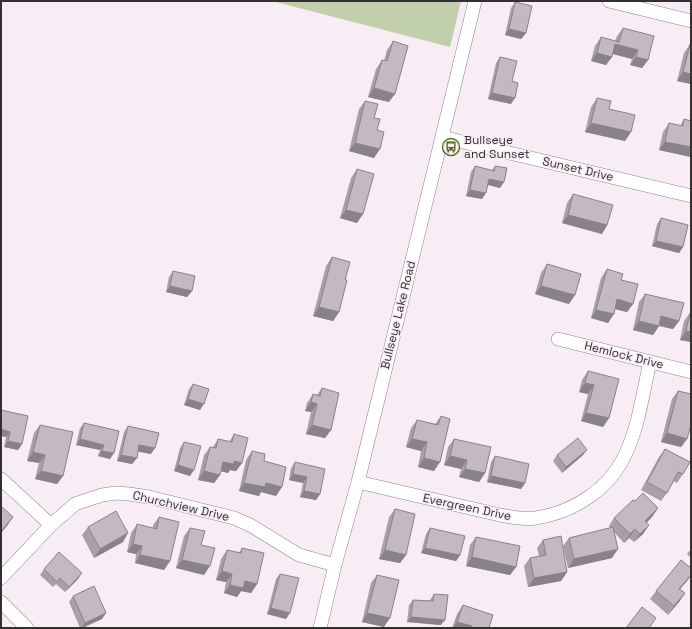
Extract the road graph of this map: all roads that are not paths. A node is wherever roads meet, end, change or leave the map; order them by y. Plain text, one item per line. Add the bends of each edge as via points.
1 (475, 1) edge
2 (609, 1) edge
3 (691, 21) edge
4 (442, 137) junction
5 (691, 196) edge
6 (558, 339) dead end
7 (650, 362) junction
8 (691, 372) edge
9 (1, 479) edge
10 (358, 482) junction
11 (51, 525) junction
12 (335, 565) junction
13 (1, 578) edge
14 (1, 602) edge
15 (27, 628) edge
16 (320, 628) edge

1 - 4 street, Bullseye Lake Road
2 - 3 street
4 - 5 street, Sunset Drive
4 - 10 street, Bullseye Lake Road
6 - 7 street, Hemlock Drive
7 - 8 street, Hemlock Drive
7 - 10 street, Evergreen Drive via 633,437 616,472 590,498 557,513 536,518 500,516
9 - 11 street
10 - 12 street, Bullseye Lake Road
11 - 12 street, Churchview Drive via 75,504 102,495 129,494 234,518 299,555
11 - 13 street, Churchview Drive
12 - 16 street, Bullseye Lake Road
14 - 15 street

